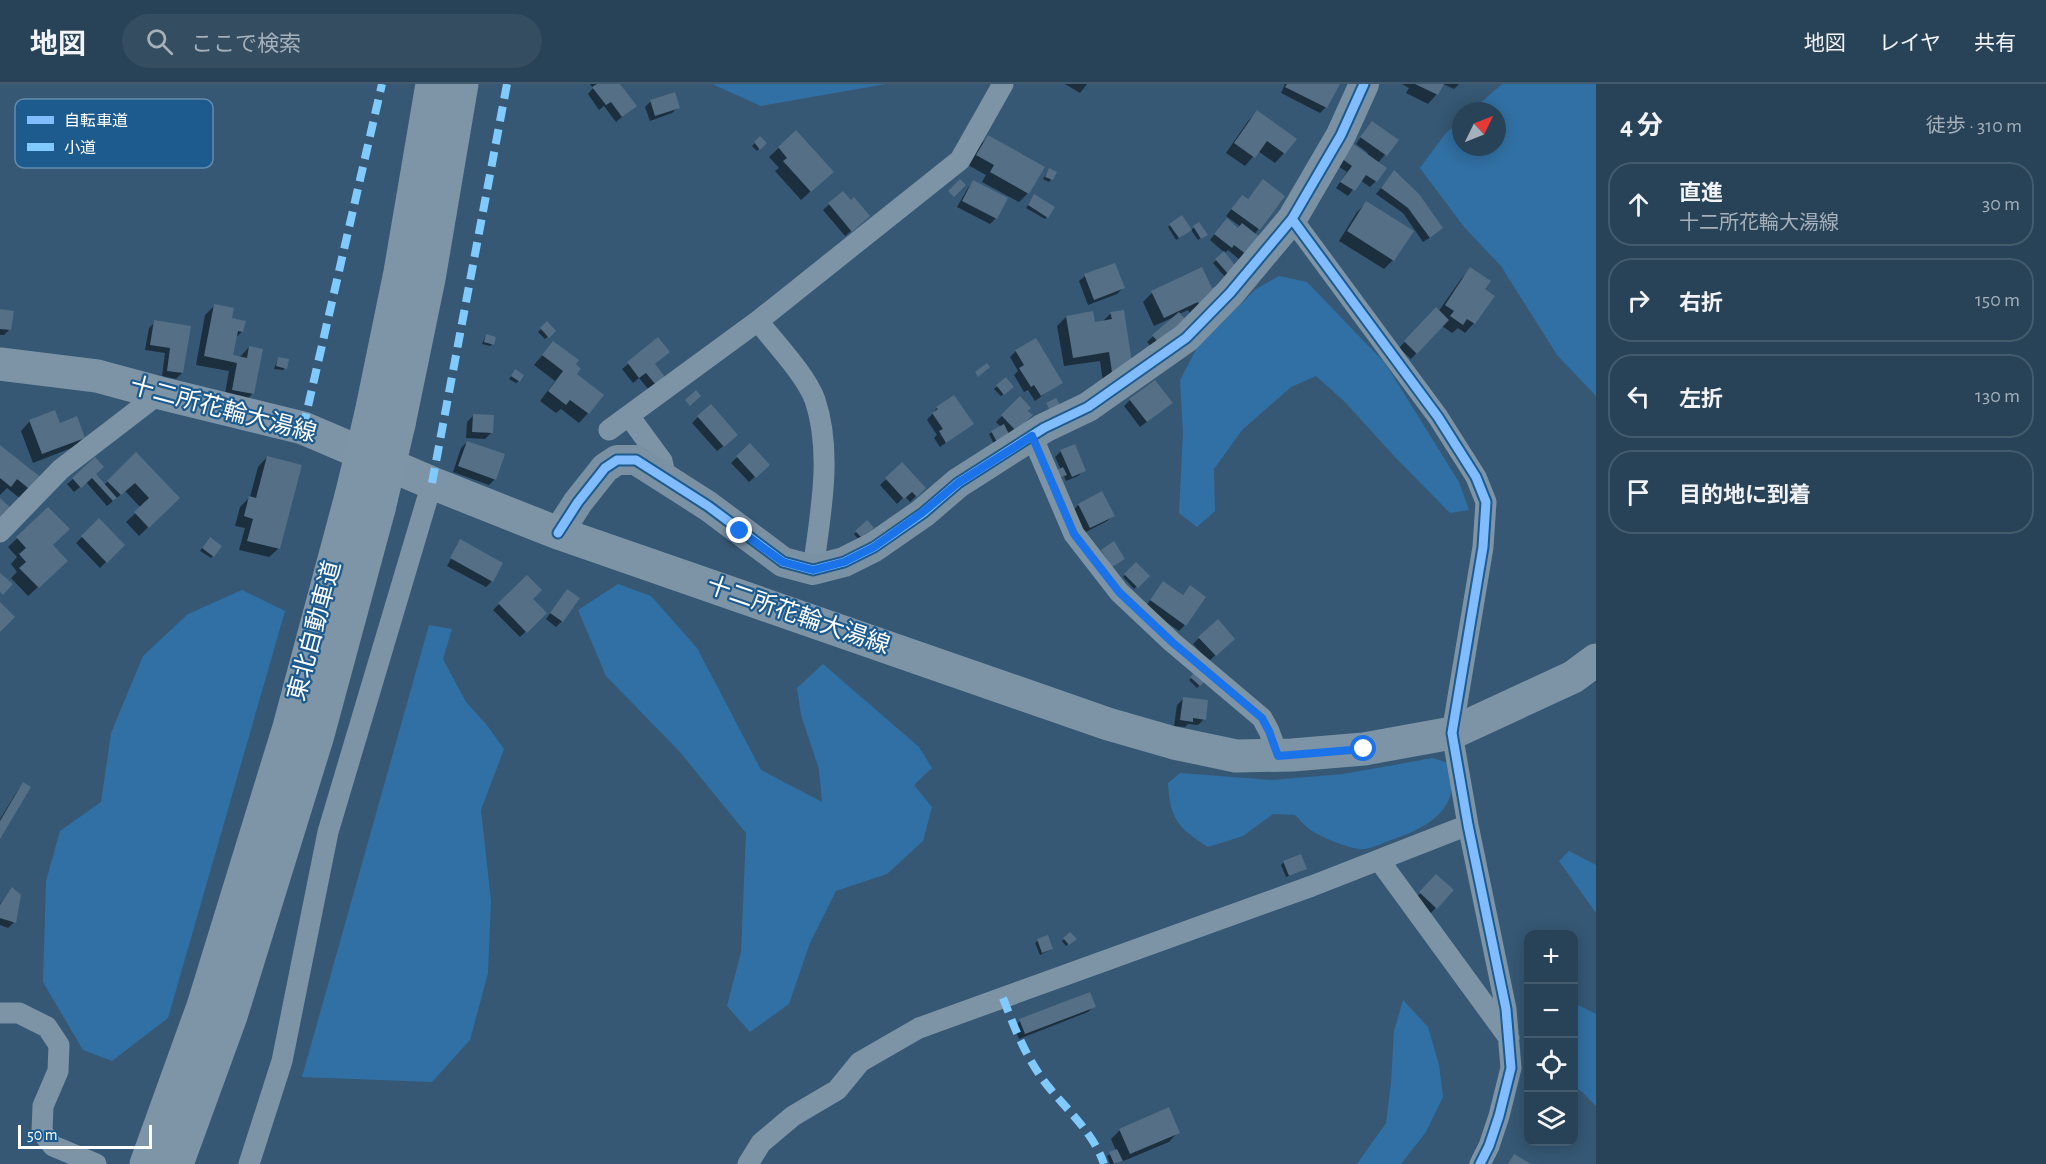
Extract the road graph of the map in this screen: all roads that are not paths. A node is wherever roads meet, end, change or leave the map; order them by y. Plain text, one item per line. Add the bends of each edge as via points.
1 (432, 84) edge
2 (462, 84) edge
3 (1003, 84) edge
4 (1364, 84) edge
5 (1292, 219) junction
6 (758, 321) junction
7 (0, 364) edge
8 (160, 393) junction
9 (629, 416) junction
10 (385, 419) junction
11 (609, 430) dead end
12 (1032, 436) junction
13 (666, 478) junction
14 (432, 483) junction
15 (365, 503) junction
16 (0, 532) edge
17 (558, 533) junction
18 (813, 570) junction
19 (1596, 660) edge
20 (1452, 733) junction
21 (1278, 756) junction
22 (1468, 825) junction
23 (1379, 860) junction
24 (0, 1013) edge
25 (1509, 1038) junction
26 (87, 1160) edge
27 (146, 1164) edge
28 (177, 1164) edge
29 (249, 1164) edge
30 (748, 1164) edge
31 (1480, 1164) edge

1 - 10 highway, 東北自動車道 via 400,272
2 - 10 highway, 東北自動車道 via 429,279
3 - 6 street via 960,160
4 - 5 street via 1341,135
5 - 12 street via 1186,338 1088,407
5 - 20 street via 1438,417 1476,477 1486,502 1483,547
6 - 9 street
6 - 18 street via 814,398 822,432 824,478
7 - 8 main road, 十二所花輪大湯線 via 97,376
8 - 14 main road, 十二所花輪大湯線 via 303,428
8 - 16 street via 61,469
9 - 11 street
9 - 13 street via 662,461
10 - 15 highway, 東北自動車道, bridge
12 - 18 street via 958,483 874,547 844,562
12 - 21 street via 1074,534 1119,592 1262,718
13 - 17 street via 636,460 617,460 591,485
13 - 18 street via 783,562
14 - 17 main road, 十二所花輪大湯線
14 - 29 street via 328,832 282,1061
15 - 27 highway, 東北自動車道 via 203,1006
15 - 28 highway, 東北自動車道 via 318,735 231,1016
17 - 21 main road, 十二所花輪大湯線 via 1108,724 1236,756
19 - 20 main road, 十二所花輪大湯線 via 1573,677
20 - 21 main road, 十二所花輪大湯線 via 1364,749
20 - 22 street
22 - 23 street
22 - 25 street
23 - 25 street
23 - 30 street via 919,1028 860,1062 837,1090 793,1116 761,1143
24 - 26 street via 19,1013 47,1027 59,1045 58,1071 43,1106 42,1132 53,1146
25 - 31 street via 1511,1068 1499,1116

